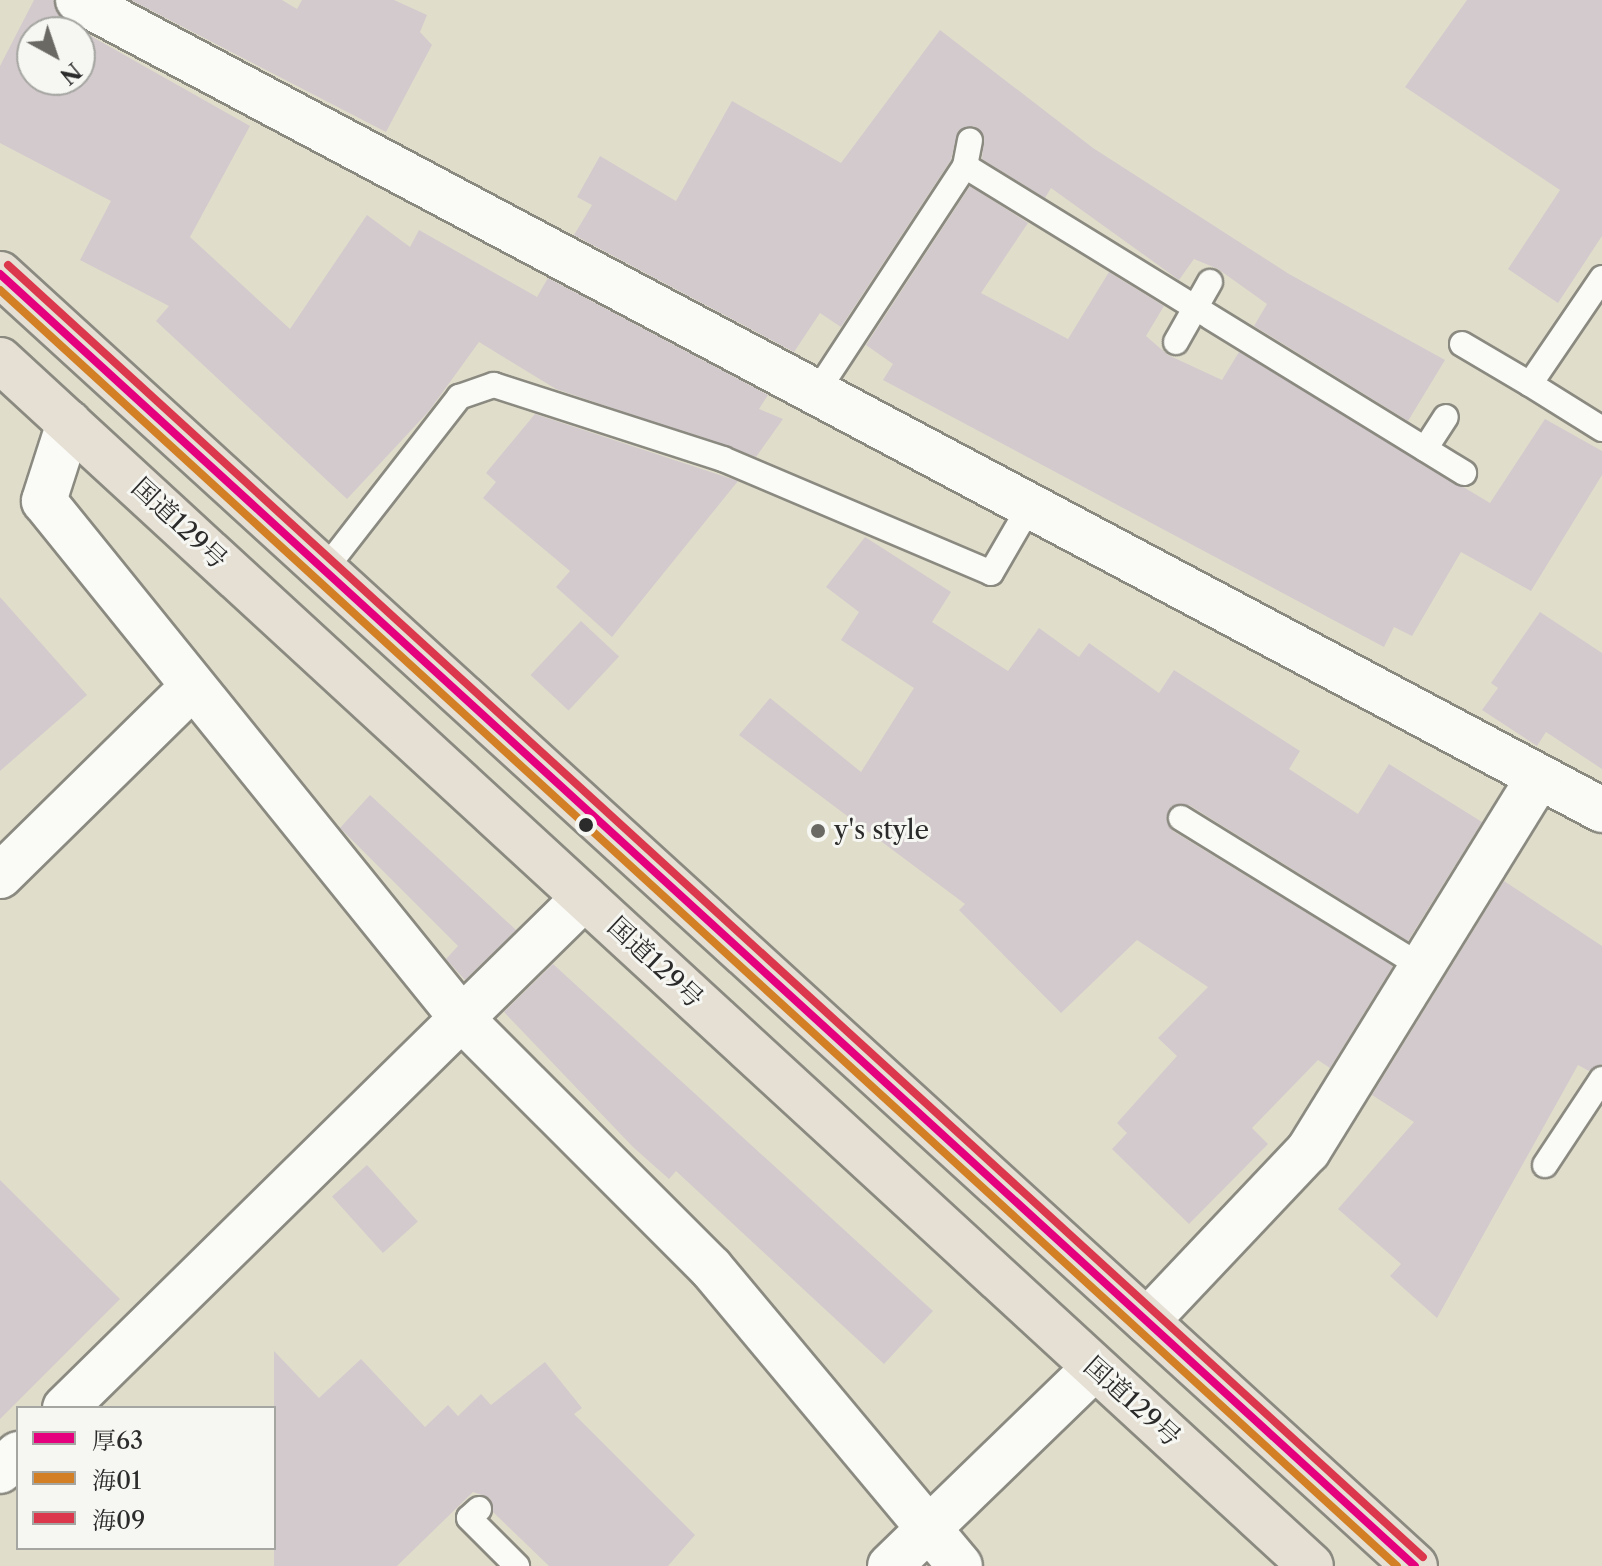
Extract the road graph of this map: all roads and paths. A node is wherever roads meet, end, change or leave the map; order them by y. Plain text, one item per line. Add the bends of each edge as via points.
1 (78, 0) edge
2 (970, 140) dead end
3 (965, 166) junction
4 (0, 274) edge
5 (1602, 278) edge
6 (1210, 282) dead end
7 (1197, 309) junction
8 (1176, 342) dead end
9 (1462, 344) dead end
10 (0, 360) edge
11 (1530, 384) junction
12 (816, 393) junction
13 (1446, 417) dead end
14 (69, 423) junction
15 (1602, 429) edge
16 (1425, 449) junction
17 (1464, 473) dead end
18 (1027, 511) junction
19 (326, 568) junction
20 (191, 688) junction
21 (1538, 778) junction
22 (1602, 810) edge
23 (1181, 818) dead end
24 (0, 876) edge
25 (584, 898) junction
26 (1424, 968) junction
27 (465, 1022) junction
28 (1602, 1079) edge
29 (1545, 1165) dead end
30 (1147, 1321) junction
31 (1094, 1368) junction
32 (67, 1406) edge
33 (16, 1456) edge
34 (0, 1471) edge
35 (479, 1509) dead end
36 (930, 1523) junction
37 (517, 1566) edge
38 (890, 1566) edge
39 (960, 1566) edge
40 (1311, 1566) edge
41 (1415, 1566) edge

1 - 12 street
2 - 3 lane
3 - 7 lane
3 - 12 lane
4 - 19 highway
5 - 11 lane
6 - 7 lane
7 - 8 lane
7 - 16 lane
9 - 11 lane
10 - 14 highway, 国道129号
11 - 15 lane
12 - 18 street
13 - 16 lane
14 - 20 street via 44,501
14 - 25 highway, 国道129号
16 - 17 lane
18 - 19 lane via 991,573 723,459 494,385 459,397
18 - 21 street via 1236,613
19 - 30 highway
20 - 24 street
20 - 27 street
21 - 22 street
21 - 26 street
23 - 26 lane
25 - 27 street
25 - 31 highway, 国道129号
26 - 30 street via 1308,1151
27 - 32 street
27 - 36 street via 711,1268
28 - 29 lane
30 - 41 highway
31 - 36 street
31 - 40 highway, 国道129号
33 - 34 street
35 - 37 lane via 469,1518
36 - 38 street
36 - 39 street

